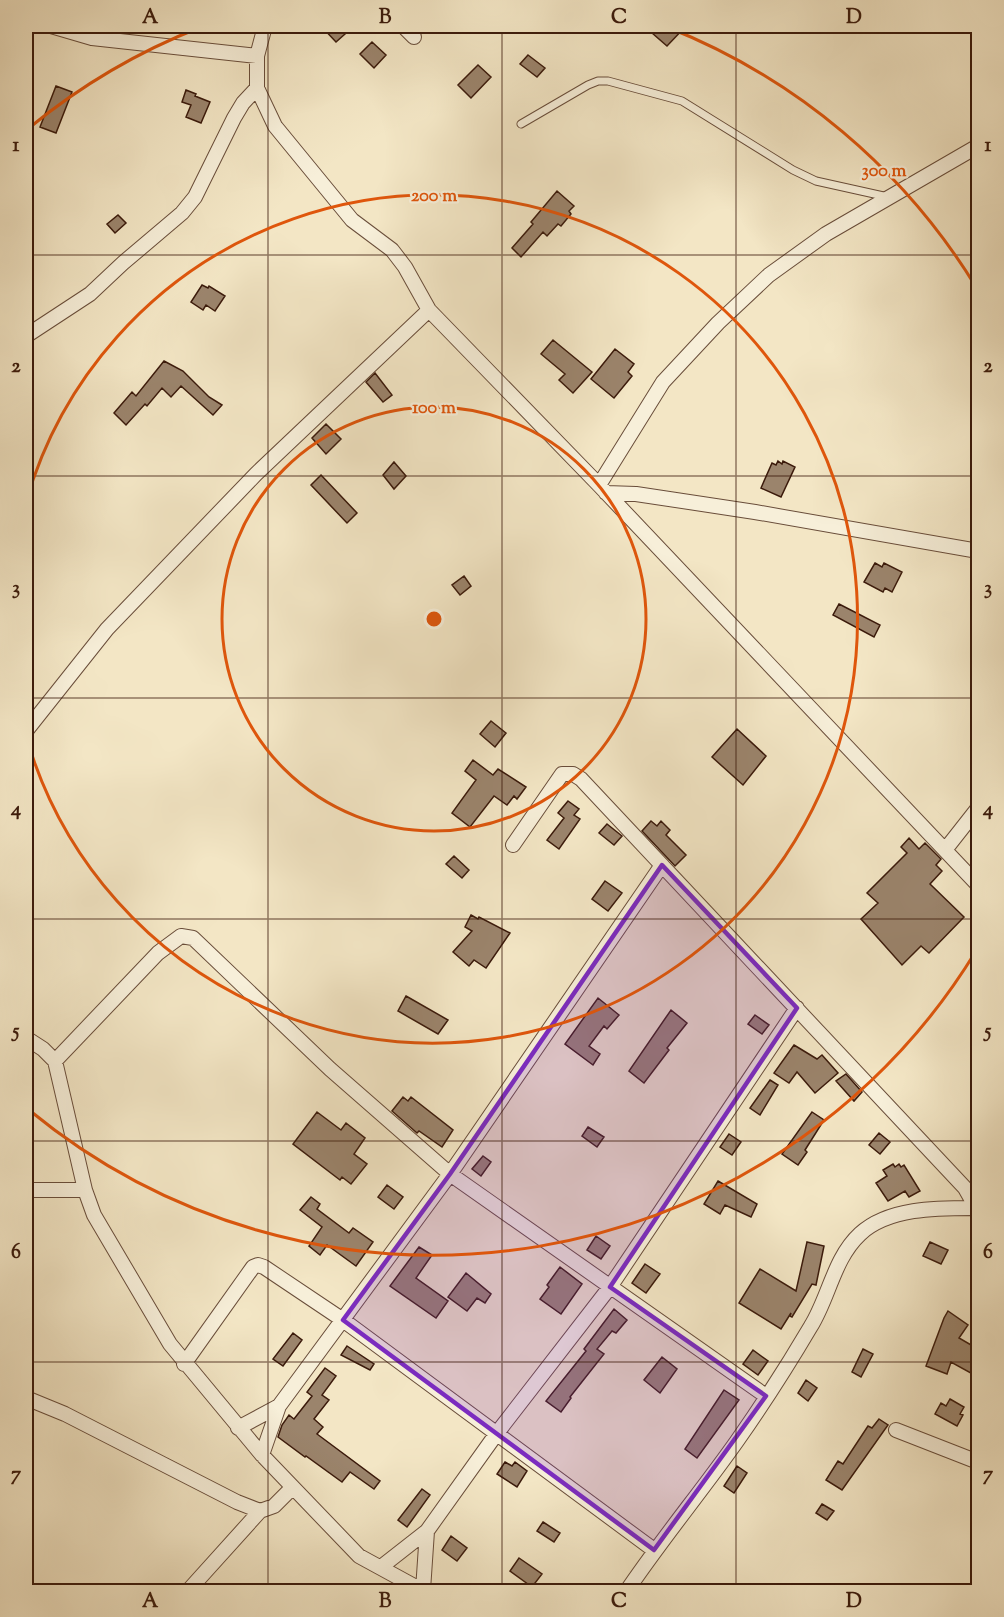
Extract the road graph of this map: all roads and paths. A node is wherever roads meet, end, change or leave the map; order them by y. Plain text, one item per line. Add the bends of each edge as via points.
1 (51, 26) edge
2 (265, 26) edge
3 (403, 26) edge
4 (93, 32) edge
5 (414, 37) dead end
6 (257, 56) junction
7 (257, 88) junction
8 (521, 124) dead end
9 (978, 146) edge
10 (891, 198) junction
11 (429, 310) junction
12 (32, 325) edge
13 (26, 336) edge
14 (602, 489) junction
15 (978, 551) edge
16 (26, 731) edge
17 (978, 808) edge
18 (513, 845) dead end
19 (945, 850) junction
20 (662, 865) junction
21 (978, 885) edge
22 (797, 1008) junction
23 (26, 1038) edge
24 (55, 1061) junction
25 (450, 1174) junction
26 (26, 1190) edge
27 (85, 1190) junction
28 (978, 1209) edge
29 (610, 1287) junction
30 (343, 1320) junction
31 (184, 1364) junction
32 (766, 1396) junction
33 (26, 1398) edge
34 (279, 1407) junction
35 (238, 1428) junction
36 (896, 1430) dead end
37 (497, 1433) junction
38 (262, 1455) junction
39 (978, 1462) edge
40 (292, 1488) junction
41 (260, 1511) junction
42 (427, 1531) junction
43 (654, 1550) junction
44 (381, 1567) junction
45 (424, 1591) edge
46 (187, 1592) edge
47 (626, 1592) edge

1 - 4 street
2 - 6 street
3 - 5 street
4 - 6 street
6 - 7 street
7 - 11 street via 275,126 352,220 392,250
7 - 12 street via 239,110 195,197 182,213 90,294
8 - 10 lane via 588,85 608,81 682,101 816,181
9 - 10 street
10 - 14 street via 826,234 769,275 718,323 663,382
11 - 14 street
11 - 16 street via 256,474 107,629
12 - 13 street
14 - 15 street
14 - 19 street
17 - 19 street
18 - 20 street via 562,774 568,773 581,779
19 - 21 street
20 - 22 street
20 - 25 street
22 - 28 street via 965,1188
22 - 29 street
23 - 24 street
24 - 25 street via 158,953 181,936 193,938 330,1069
24 - 27 street
25 - 29 street
25 - 30 street
26 - 27 street
27 - 31 street via 94,1215
28 - 32 street via 912,1211 888,1217 861,1233 845,1252 812,1324
29 - 32 street
29 - 37 street
30 - 31 street via 264,1267 253,1266
30 - 34 street
30 - 37 street
31 - 35 street
32 - 43 street via 737,1441
33 - 41 street
34 - 35 street
34 - 38 street
35 - 38 street
36 - 39 street
37 - 42 street
37 - 43 street
38 - 40 street
40 - 41 street via 274,1506
40 - 44 street via 359,1556
41 - 46 street
42 - 44 street
42 - 45 street
43 - 47 street
44 - 45 street

